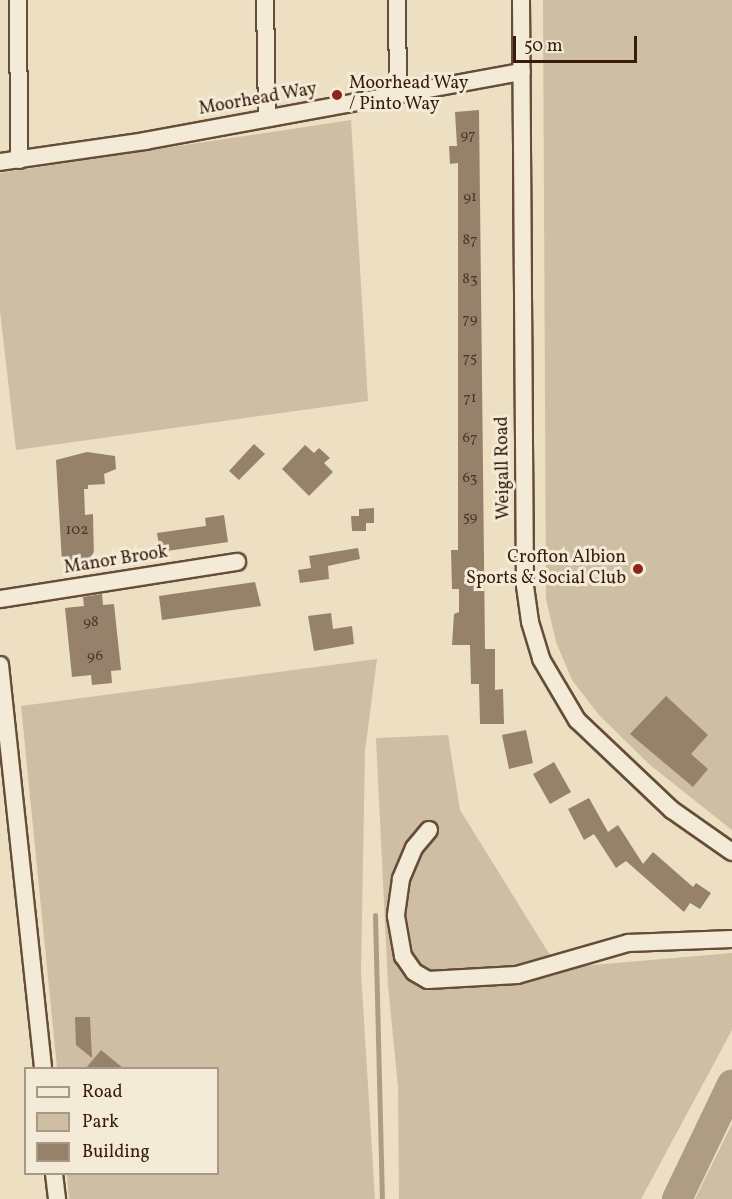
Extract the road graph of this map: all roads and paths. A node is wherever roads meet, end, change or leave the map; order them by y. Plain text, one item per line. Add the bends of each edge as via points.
1 (18, 0) edge
2 (265, 0) edge
3 (397, 0) edge
4 (521, 0) edge
5 (522, 72) junction
6 (398, 95) junction
7 (267, 118) junction
8 (19, 160) junction
9 (0, 162) edge
10 (237, 562) dead end
11 (0, 599) edge
12 (0, 665) edge
13 (429, 830) dead end
14 (732, 852) edge
15 (732, 939) edge
16 (43, 1067) edge
17 (54, 1175) edge
18 (57, 1199) edge

1 - 8 street
2 - 7 street
3 - 6 street
4 - 5 street, Weigall Road
5 - 6 street, Moorhead Way
5 - 14 street, Weigall Road via 525,586 530,622 541,659 577,720 672,810
6 - 7 street, Moorhead Way
7 - 8 street, Moorhead Way
8 - 9 street, Moorhead Way
10 - 11 street, Manor Brook
12 - 16 street
13 - 15 street via 414,848 402,879 396,916 403,956 414,972 428,980 517,975 628,943
17 - 18 street

